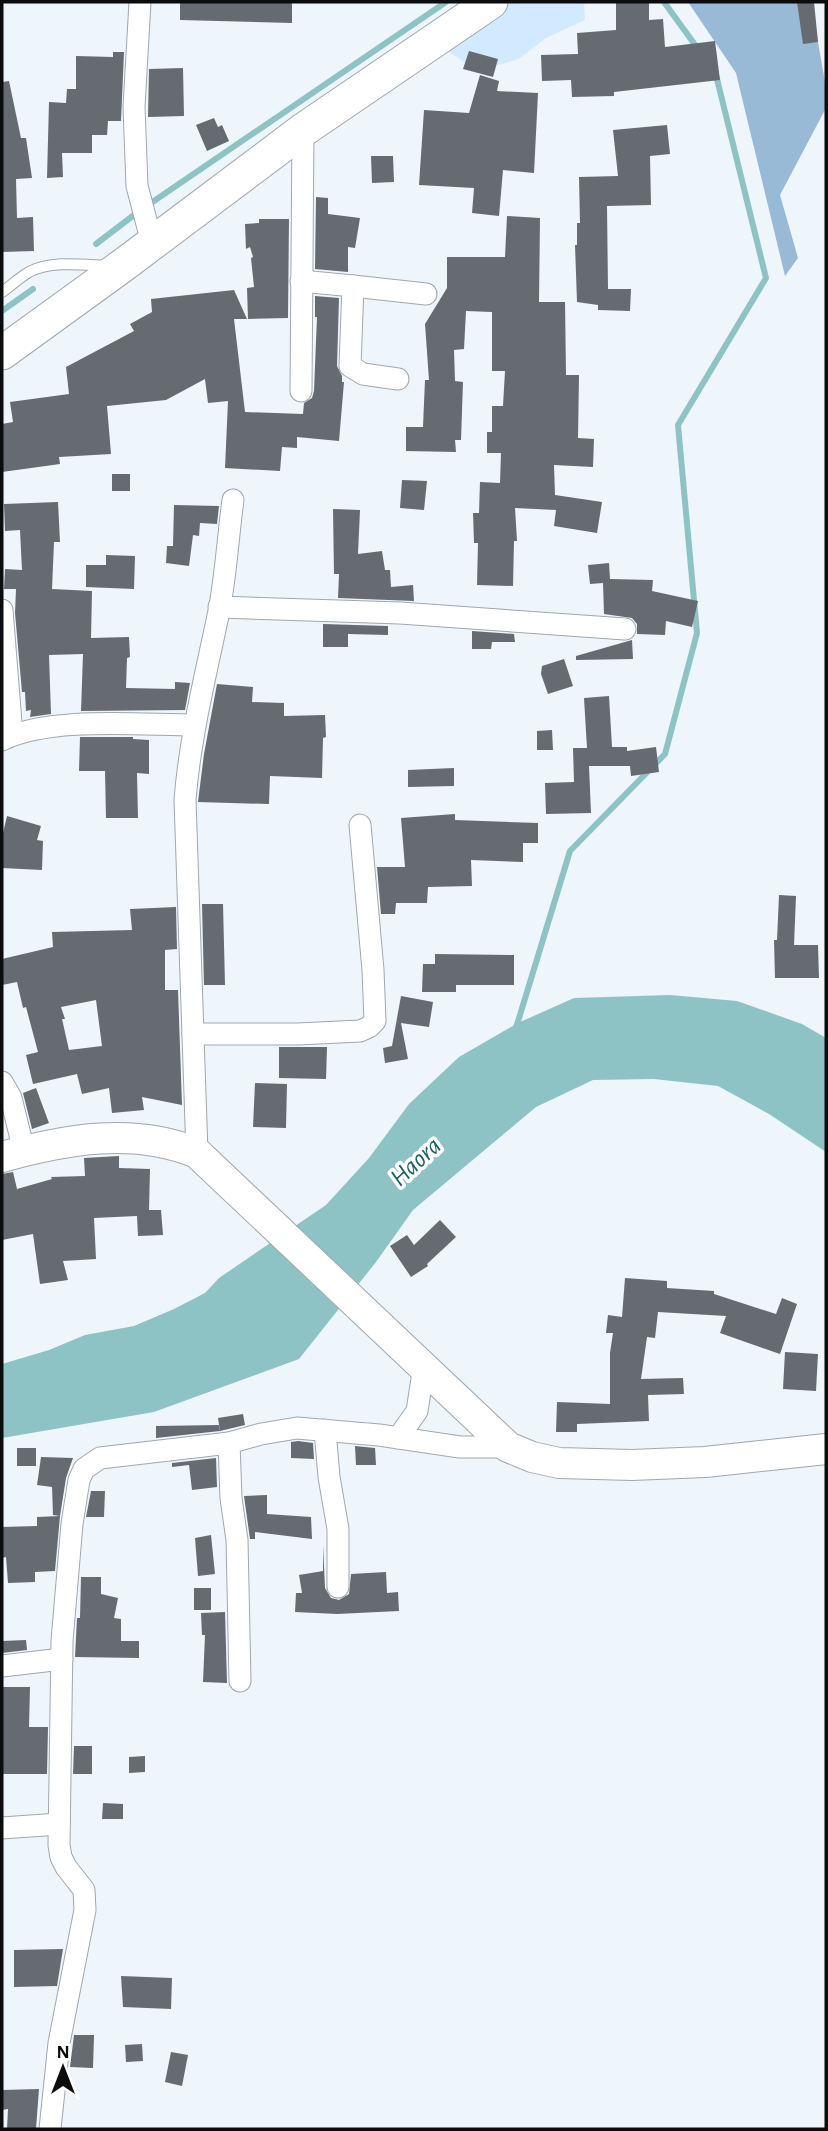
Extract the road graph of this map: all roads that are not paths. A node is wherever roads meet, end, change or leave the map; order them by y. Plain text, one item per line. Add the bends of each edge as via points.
1 (140, 2) edge
2 (491, 2) edge
3 (303, 130) junction
4 (152, 243) junction
5 (122, 266) junction
6 (301, 281) junction
7 (354, 286) junction
8 (2, 292) edge
9 (425, 294) dead end
10 (2, 353) edge
11 (398, 379) dead end
12 (301, 391) dead end
13 (233, 500) dead end
14 (219, 607) junction
15 (2, 610) edge
16 (625, 629) dead end
17 (195, 724) junction
18 (7, 738) edge
19 (359, 825) dead end
20 (193, 1034) junction
21 (2, 1082) edge
22 (197, 1153) junction
23 (13, 1154) edge
24 (418, 1360) junction
25 (325, 1430) junction
26 (398, 1438) junction
27 (229, 1443) junction
28 (508, 1447) junction
29 (826, 1449) edge
30 (338, 1587) dead end
31 (62, 1659) junction
32 (2, 1666) edge
33 (240, 1681) dead end
34 (59, 1824) junction
35 (2, 1828) edge
36 (50, 2129) edge

1 - 4 street via 134,107 137,186
2 - 3 main road
3 - 4 main road
3 - 6 street
4 - 5 main road
5 - 8 lane via 43,267
5 - 10 main road
6 - 7 street
6 - 12 street
7 - 9 street
7 - 11 street via 350,366 363,374
13 - 14 street
14 - 16 street via 400,613
14 - 17 street
15 - 18 street
17 - 18 street via 54,727
17 - 20 street via 186,800
19 - 20 street via 375,1021 360,1031
20 - 22 street
21 - 23 street via 11,1098
22 - 23 street via 174,1143 113,1137
22 - 24 street
24 - 26 street via 417,1411
24 - 28 street
25 - 26 street
25 - 27 street via 282,1429
25 - 30 street via 338,1529
26 - 28 street via 460,1447
27 - 31 street via 100,1458 84,1469 72,1524
27 - 33 street via 237,1540
28 - 29 street via 559,1463 632,1465
31 - 32 street
31 - 34 street
34 - 35 street
34 - 36 street via 61,1857 84,1890 85,1910 59,2043

